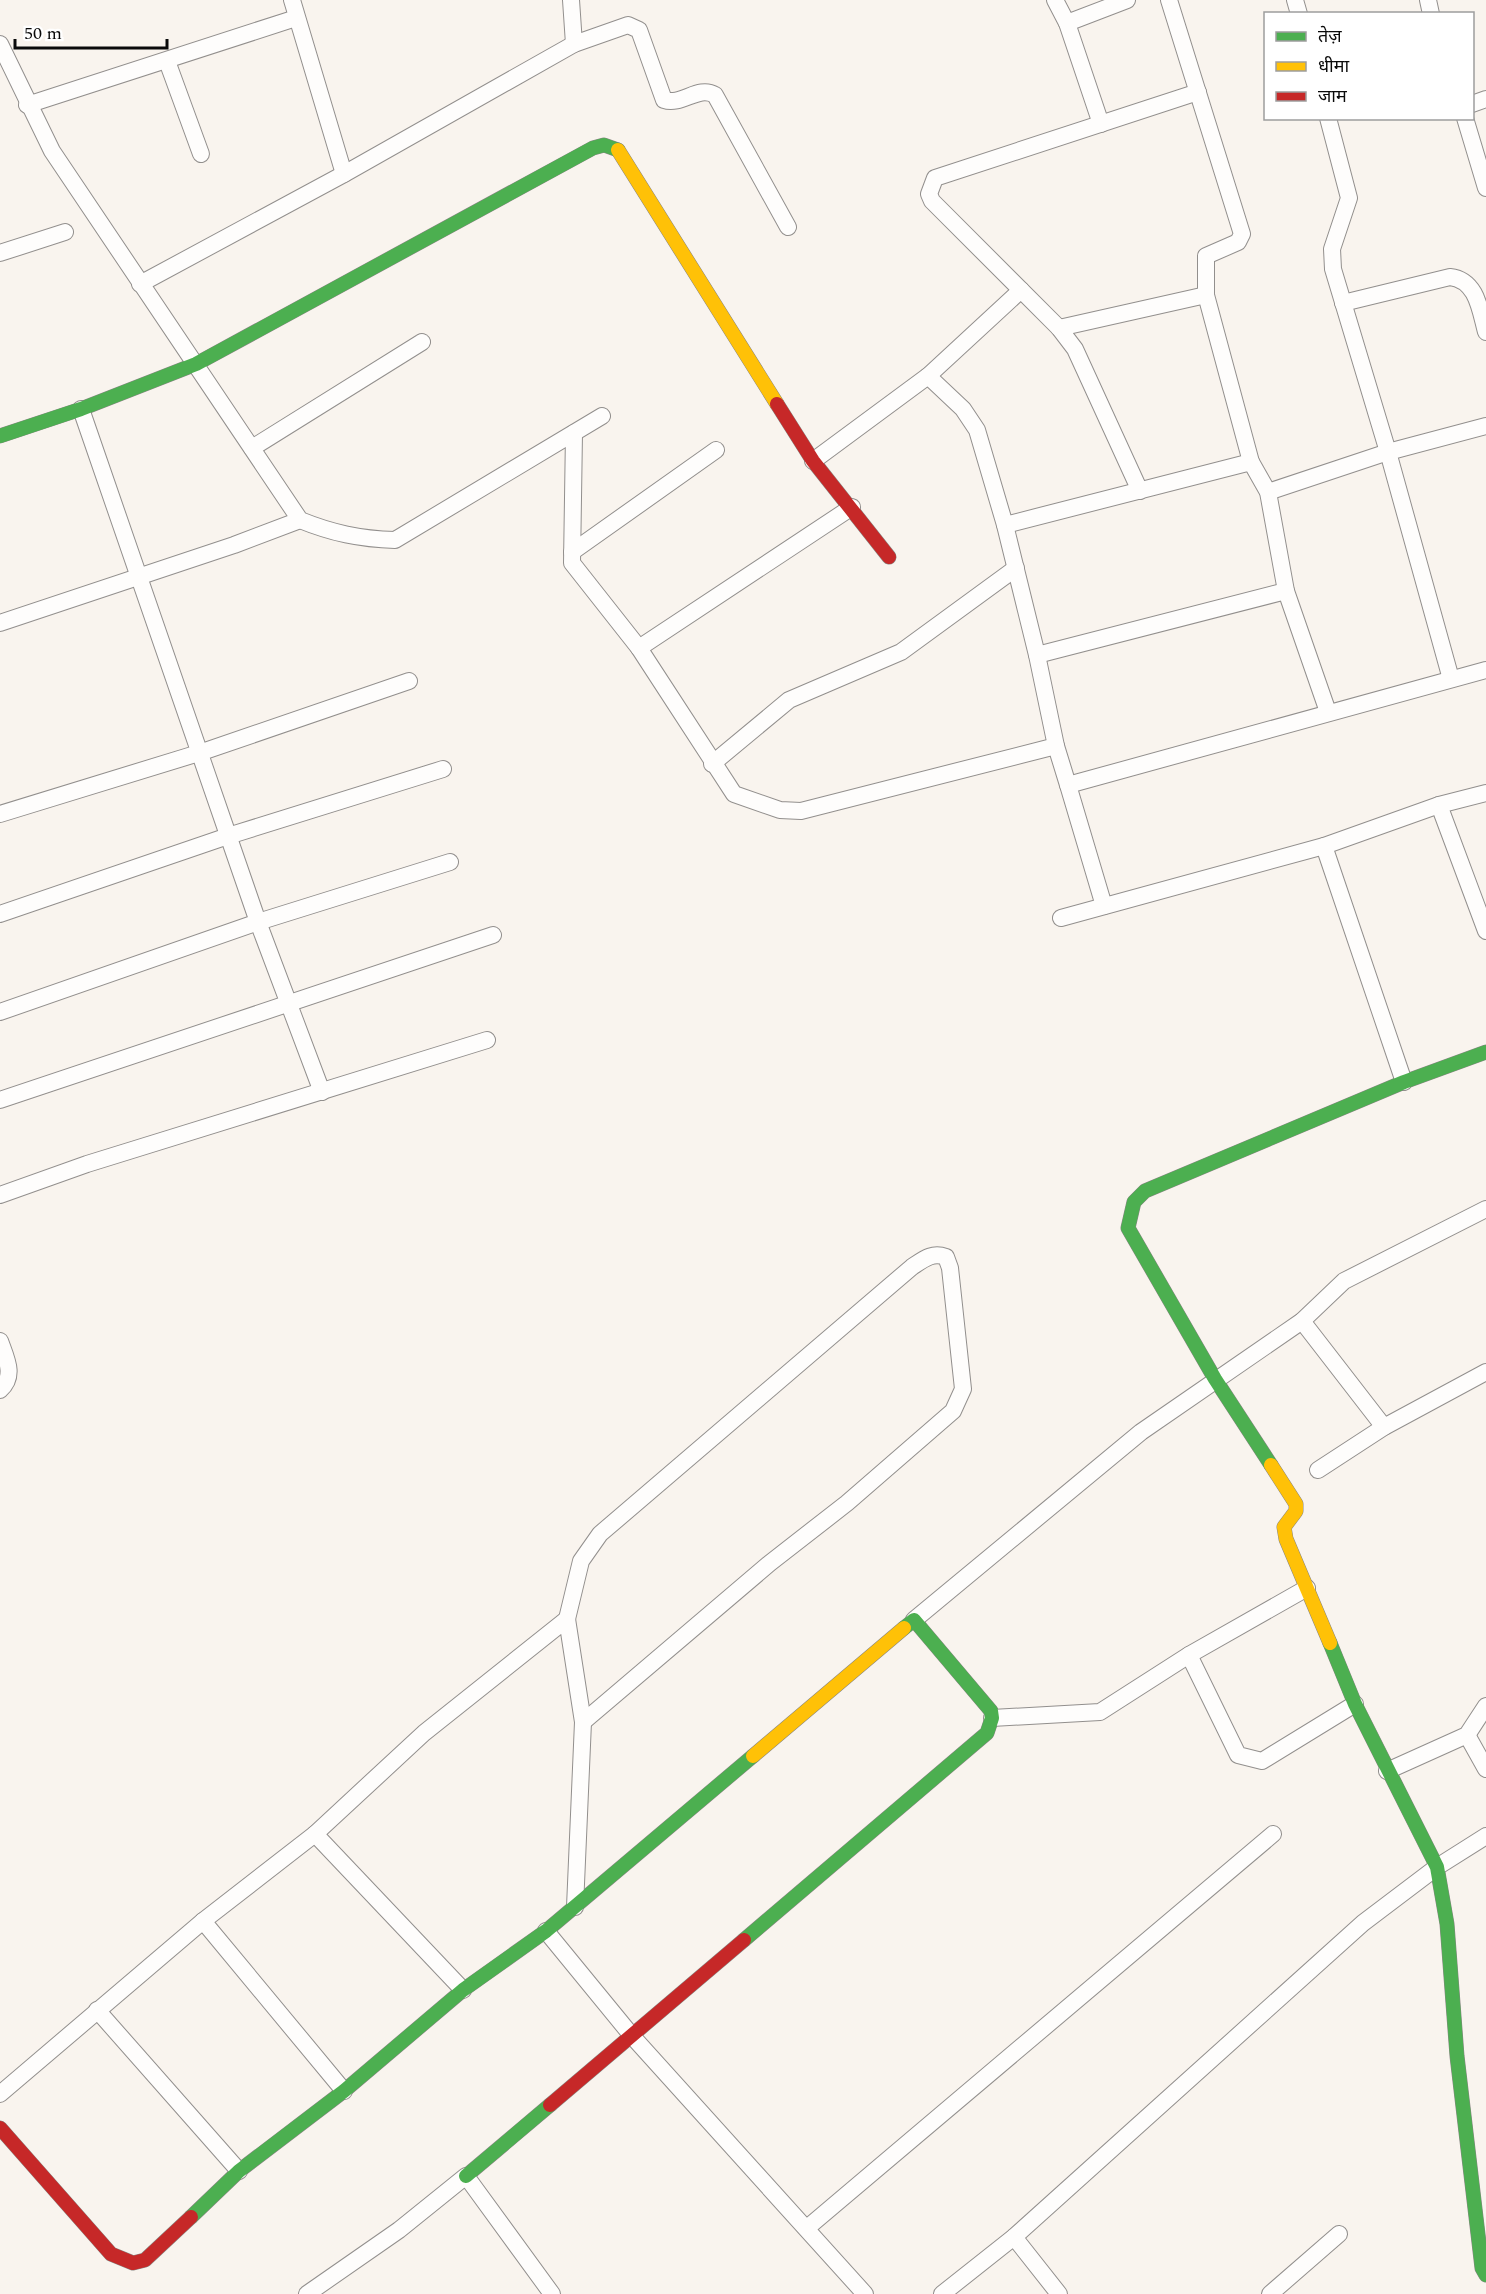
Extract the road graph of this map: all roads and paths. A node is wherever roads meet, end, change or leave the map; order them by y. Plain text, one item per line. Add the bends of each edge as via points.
1 (292, 0) edge
2 (571, 0) edge
3 (1055, 0) edge
4 (1127, 0) edge
5 (1169, 0) edge
6 (296, 18) junction
7 (1067, 23) junction
8 (0, 44) edge
9 (574, 44) junction
10 (167, 61) junction
11 (1198, 92) junction
12 (27, 105) junction
13 (1329, 120) edge
14 (1466, 120) edge
15 (1101, 124) junction
16 (201, 154) dead end
17 (344, 174) junction
18 (1486, 188) edge
19 (788, 227) dead end
20 (65, 232) dead end
21 (0, 253) edge
22 (140, 284) junction
23 (1021, 290) junction
24 (1206, 295) junction
25 (1343, 303) junction
26 (1059, 328) junction
27 (1486, 332) edge
28 (422, 342) dead end
29 (196, 364) junction
30 (928, 376) junction
31 (81, 409) junction
32 (603, 416) dead end
33 (1486, 426) edge
34 (574, 433) junction
35 (0, 436) edge
36 (252, 448) junction
37 (716, 450) dead end
38 (1388, 452) junction
39 (813, 461) junction
40 (1251, 462) junction
41 (1140, 491) junction
42 (1268, 492) junction
43 (852, 507) junction
44 (300, 520) junction
45 (1005, 525) junction
46 (572, 552) junction
47 (889, 557) dead end
48 (1016, 568) junction
49 (137, 577) junction
50 (1286, 591) junction
51 (0, 624) edge
52 (639, 648) junction
53 (1037, 656) junction
54 (1486, 670) edge
55 (1451, 679) junction
56 (409, 681) dead end
57 (1328, 712) junction
58 (1056, 746) junction
59 (202, 752) junction
60 (712, 764) junction
61 (444, 770) dead end
62 (1068, 785) junction
63 (1486, 793) edge
64 (1439, 805) junction
65 (0, 814) edge
66 (228, 836) junction
67 (1324, 846) junction
68 (450, 862) dead end
69 (1104, 906) junction
70 (0, 914) edge
71 (1061, 918) dead end
72 (258, 922) junction
73 (1486, 931) edge
74 (493, 935) dead end
75 (287, 1003) junction
76 (0, 1012) edge
77 (487, 1040) dead end
78 (1486, 1052) edge
79 (1404, 1082) junction
80 (322, 1092) junction
81 (0, 1100) edge
82 (0, 1195) edge
83 (1486, 1209) edge
84 (1302, 1321) junction
85 (0, 1341) edge
86 (1486, 1372) edge
87 (1215, 1379) junction
88 (0, 1390) edge
89 (1384, 1427) junction
90 (1318, 1470) dead end
91 (1307, 1588) junction
92 (567, 1619) junction
93 (914, 1620) junction
94 (1189, 1655) junction
95 (1355, 1704) junction
96 (1486, 1706) edge
97 (993, 1718) junction
98 (583, 1722) junction
99 (1467, 1735) junction
100 (1486, 1769) edge
101 (1388, 1771) junction
102 (315, 1834) junction
103 (1273, 1834) dead end
104 (1486, 1836) edge
105 (1437, 1868) junction
106 (575, 1907) junction
107 (203, 1921) junction
108 (546, 1931) junction
109 (463, 1990) junction
110 (97, 2010) junction
111 (632, 2036) junction
112 (344, 2091) junction
113 (0, 2094) edge
114 (0, 2128) edge
115 (239, 2171) junction
116 (466, 2176) junction
117 (807, 2228) junction
118 (1339, 2234) dead end
119 (1014, 2237) junction
120 (1486, 2275) edge
121 (307, 2294) edge
122 (552, 2294) edge
123 (865, 2294) edge
124 (942, 2294) edge
125 (1059, 2294) edge
126 (1270, 2294) edge

1 - 6 street
2 - 9 street
3 - 7 street
4 - 7 street
5 - 11 street
6 - 10 street via 244,32
6 - 17 street
7 - 15 street
8 - 12 street
9 - 17 street
9 - 19 street via 628,26 636,27 664,100 679,102 703,92 715,95
10 - 12 street
10 - 16 street
11 - 15 street
11 - 24 street via 1242,234 1238,242 1206,256
12 - 22 street via 52,151
13 - 25 street via 1349,198 1332,249
14 - 18 street
15 - 23 street via 935,178 930,186 932,201
17 - 22 street
20 - 21 street
22 - 29 street
23 - 26 street
23 - 30 street
24 - 26 street
24 - 40 street
25 - 27 street via 1459,278 1476,296
25 - 38 street
26 - 41 street via 1075,349
28 - 36 street
29 - 31 street
29 - 36 street
29 - 39 street via 593,148 611,145 617,148
30 - 39 street
30 - 45 street via 963,409 977,430
31 - 35 street
31 - 49 street
32 - 34 street
33 - 38 street
34 - 44 street via 395,540 362,539
34 - 46 street
36 - 44 street
37 - 46 street
38 - 42 street
38 - 55 street
39 - 43 street
40 - 41 street
40 - 42 street
41 - 45 street
42 - 50 street
43 - 47 street
43 - 52 street
44 - 49 street
45 - 48 street
46 - 52 street via 572,563
48 - 53 street
48 - 60 street via 901,652 789,700
49 - 51 street
49 - 59 street
50 - 53 street
50 - 57 street
52 - 60 street
53 - 58 street
54 - 55 street
55 - 57 street
56 - 59 street
57 - 62 street
58 - 60 street via 801,811 780,810 734,795
58 - 62 street
59 - 65 street
59 - 66 street
61 - 66 street
62 - 69 street
63 - 64 street
64 - 67 street
64 - 73 street
66 - 70 street
66 - 72 street
67 - 69 street
67 - 79 street
68 - 72 street
69 - 71 street
72 - 75 street
72 - 76 street
74 - 75 street
75 - 80 street
75 - 81 street
77 - 80 street
78 - 79 street
79 - 87 street via 1144,1191 1134,1202 1128,1228
80 - 82 street via 87,1164
83 - 84 street via 1344,1281
84 - 87 street
84 - 89 street
85 - 88 street via 9,1376
86 - 89 street
87 - 91 street via 1296,1504 1284,1532
87 - 93 street via 1141,1432
89 - 90 street
91 - 94 street
91 - 95 street
92 - 98 street
92 - 98 street via 581,1561 600,1534 912,1267 928,1256 946,1257 963,1389 953,1411
92 - 102 street via 424,1732
93 - 97 street
93 - 106 street
94 - 95 street via 1238,1755 1248,1760 1262,1761
94 - 97 street via 1100,1712
95 - 101 street
96 - 99 street
97 - 111 street via 987,1733
98 - 106 street
99 - 100 street
99 - 101 street
101 - 105 street
102 - 107 street
102 - 109 street
103 - 117 street
104 - 105 street
105 - 119 street via 1363,1923
105 - 120 street via 1447,1924 1457,2056 1482,2268
106 - 108 street
107 - 110 street
107 - 112 street
108 - 109 street
108 - 111 street
109 - 112 street
110 - 113 street
110 - 115 street
111 - 116 street
111 - 117 street
112 - 115 street
114 - 115 street via 111,2254 133,2263 145,2260
116 - 121 street via 399,2230
116 - 122 street
117 - 123 street
118 - 126 street
119 - 124 street
119 - 125 street

